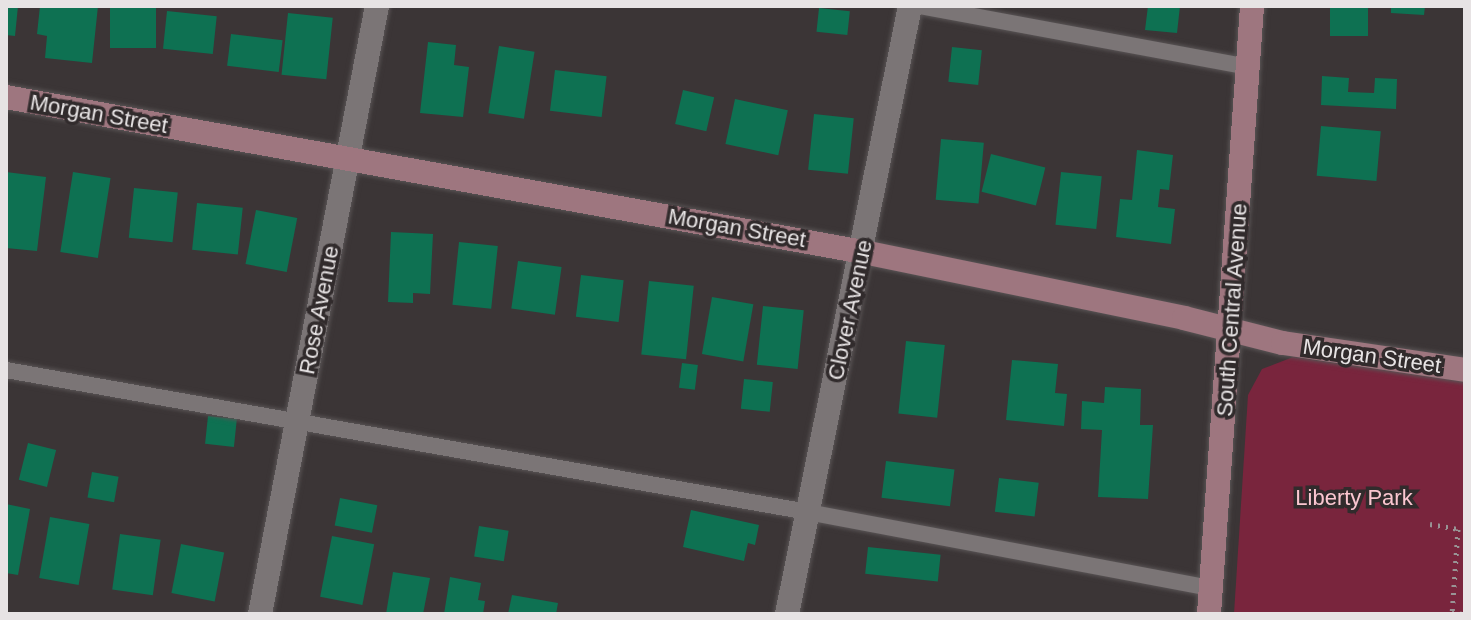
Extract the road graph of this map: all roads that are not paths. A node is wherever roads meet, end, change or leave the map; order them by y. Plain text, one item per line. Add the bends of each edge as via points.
1 (377, 6) edge
2 (910, 6) edge
3 (920, 6) edge
4 (1252, 6) edge
5 (1248, 67) junction
6 (6, 97) edge
7 (348, 157) junction
8 (863, 252) junction
9 (1232, 331) junction
10 (6, 370) edge
11 (1465, 370) edge
12 (297, 422) junction
13 (808, 512) junction
14 (1211, 588) junction
15 (260, 614) edge
16 (787, 614) edge
17 (1209, 614) edge

1 - 7 street, Rose Avenue
2 - 8 street, Clover Avenue
3 - 5 lane
4 - 5 main road, South Central Avenue
5 - 9 main road, South Central Avenue
6 - 7 main road, Morgan Street
7 - 8 main road, Morgan Street
7 - 12 street, Rose Avenue
8 - 9 main road, Morgan Street
8 - 13 street, Clover Avenue
9 - 11 main road, Morgan Street
9 - 14 main road, South Central Avenue
10 - 12 lane
12 - 13 lane
12 - 15 street, Rose Avenue
13 - 14 lane
13 - 16 street, Clover Avenue
14 - 17 main road, South Central Avenue

